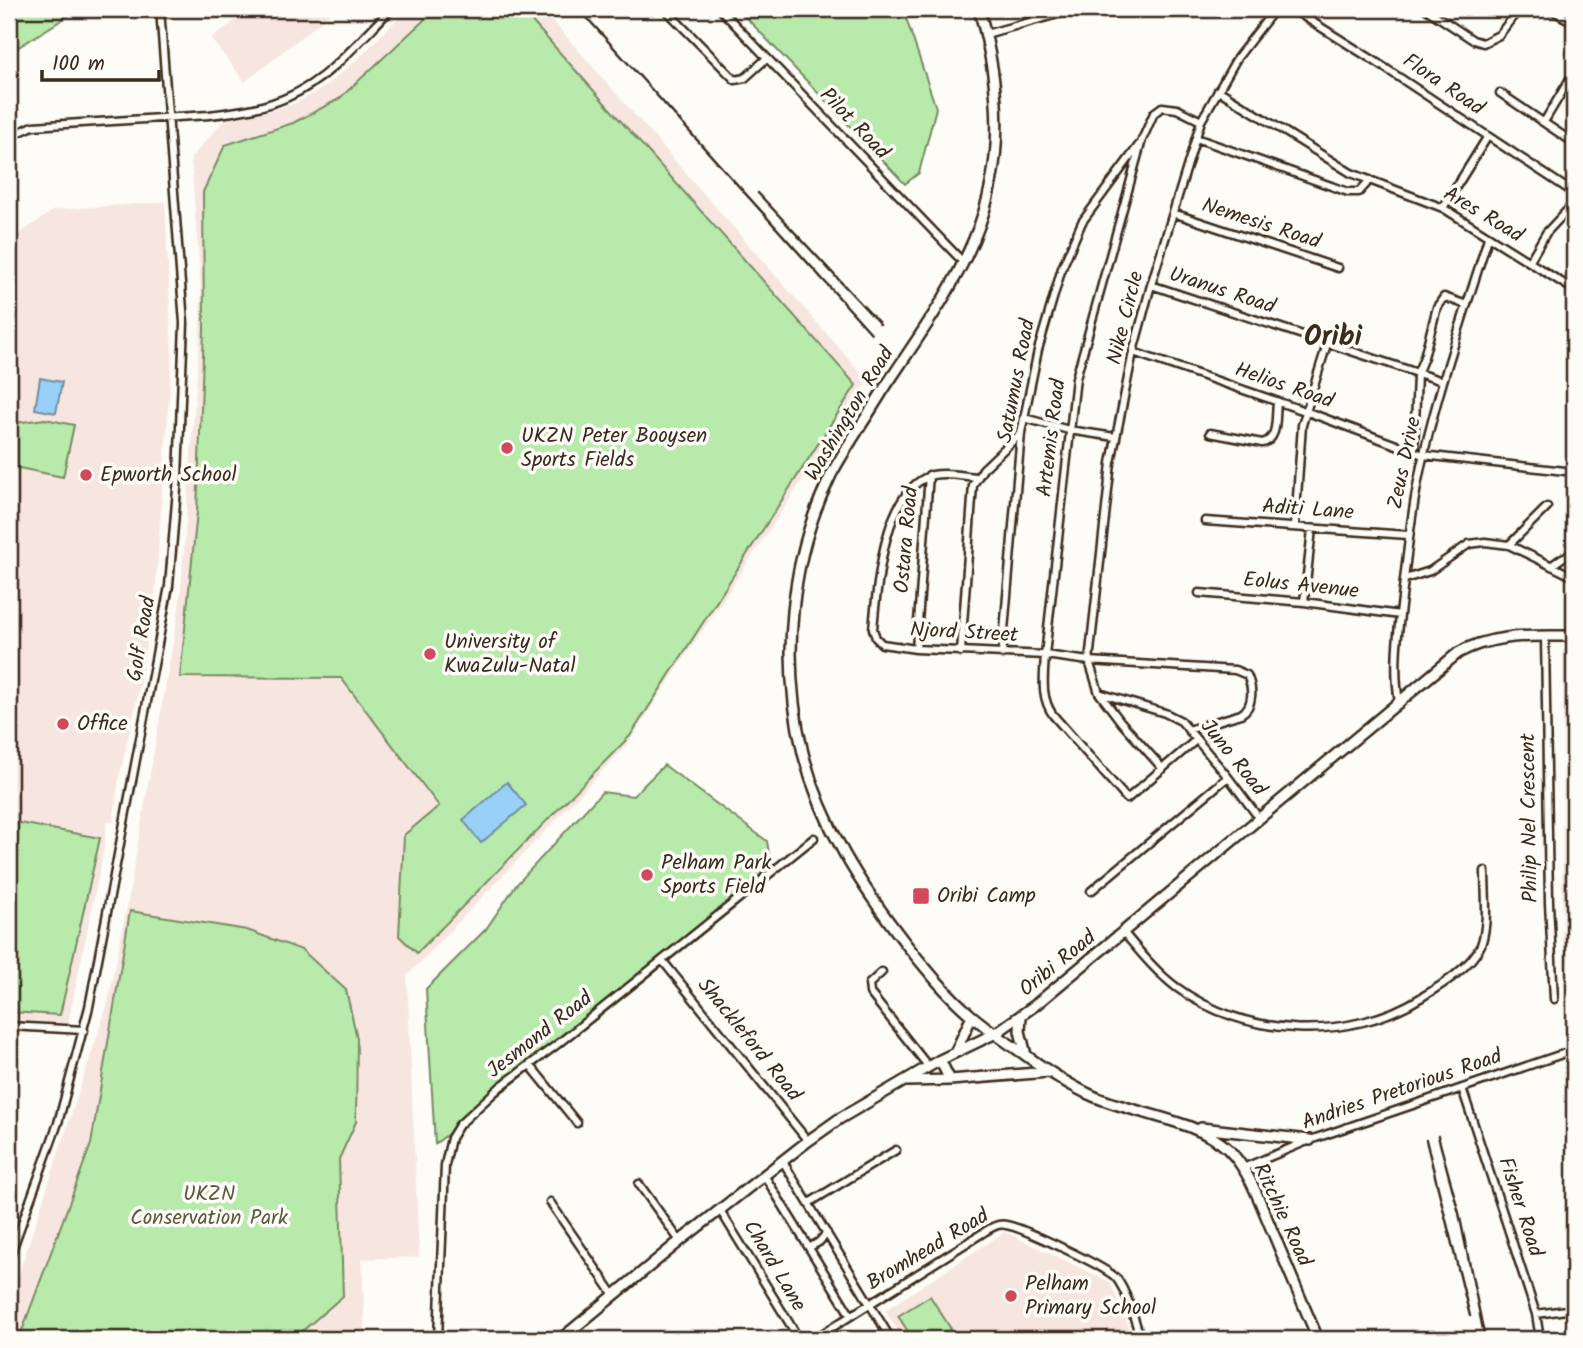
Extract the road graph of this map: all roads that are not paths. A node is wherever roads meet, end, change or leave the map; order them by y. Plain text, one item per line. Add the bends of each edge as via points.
1 (160, 9) edge
2 (391, 9) edge
3 (665, 9) edge
4 (720, 9) edge
5 (979, 9) edge
6 (1076, 9) edge
7 (1275, 9) edge
8 (1292, 9) edge
9 (1426, 9) edge
10 (1519, 9) edge
11 (1550, 9) edge
12 (1574, 23) edge
13 (986, 34) junction
14 (767, 58) junction
15 (1574, 72) edge
16 (1218, 90) junction
17 (1500, 93) dead end
18 (167, 117) junction
19 (1201, 121) junction
20 (1544, 122) junction
21 (1488, 136) junction
22 (9, 137) edge
23 (1196, 138) junction
24 (1142, 141) junction
25 (1574, 143) edge
26 (1370, 180) junction
27 (1574, 193) edge
28 (1574, 203) edge
29 (1443, 208) junction
30 (1173, 214) junction
31 (1488, 237) junction
32 (963, 262) junction
33 (1529, 262) junction
34 (1338, 268) dead end
35 (1151, 285) junction
36 (1574, 290) edge
37 (1467, 305) junction
38 (1327, 344) junction
39 (1133, 352) junction
40 (1417, 374) junction
41 (1442, 381) junction
42 (1277, 403) junction
43 (1305, 411) junction
44 (1024, 418) junction
45 (1069, 430) junction
46 (1021, 433) junction
47 (1210, 433) dead end
48 (1115, 437) junction
49 (1414, 451) junction
50 (1423, 455) junction
51 (1574, 472) edge
52 (929, 475) junction
53 (975, 477) junction
54 (1546, 507) dead end
55 (1205, 521) dead end
56 (1295, 526) junction
57 (1312, 529) junction
58 (1408, 535) junction
59 (1509, 545) junction
60 (1574, 553) edge
61 (1551, 566) junction
62 (1574, 578) edge
63 (1405, 579) junction
64 (1199, 593) dead end
65 (1304, 602) junction
66 (1400, 615) junction
67 (1545, 636) junction
68 (1574, 636) edge
69 (916, 649) junction
70 (961, 652) junction
71 (1002, 654) junction
72 (1045, 655) junction
73 (1089, 661) junction
74 (1099, 693) junction
75 (1399, 702) junction
76 (1188, 730) junction
77 (1196, 740) junction
78 (1163, 769) junction
79 (1228, 777) junction
80 (1259, 818) junction
81 (814, 838) dead end
82 (1485, 871) dead end
83 (1091, 891) dead end
84 (1124, 933) junction
85 (662, 960) junction
86 (882, 972) dead end
87 (1554, 999) dead end
88 (972, 1016) junction
89 (1021, 1016) junction
90 (9, 1026) edge
91 (84, 1030) junction
92 (996, 1033) junction
93 (1574, 1050) edge
94 (956, 1051) junction
95 (1026, 1056) junction
96 (940, 1060) junction
97 (530, 1065) junction
98 (928, 1066) junction
99 (1049, 1072) junction
100 (905, 1080) junction
101 (950, 1080) junction
102 (1072, 1086) joint
103 (1462, 1087) junction
104 (577, 1123) dead end
105 (1193, 1127) junction
106 (1310, 1140) junction
107 (808, 1141) junction
108 (896, 1150) dead end
109 (782, 1160) junction
110 (1243, 1168) junction
111 (764, 1175) junction
112 (639, 1184) dead end
113 (550, 1202) dead end
114 (809, 1203) junction
115 (720, 1210) junction
116 (827, 1233) junction
117 (680, 1241) junction
118 (810, 1247) junction
119 (9, 1259) edge
120 (614, 1296) junction
121 (870, 1304) junction
122 (1574, 1309) edge
123 (1536, 1314) junction
124 (851, 1316) junction
125 (438, 1339) edge
126 (561, 1339) edge
127 (799, 1339) edge
128 (814, 1339) edge
129 (891, 1339) edge
130 (1141, 1339) edge
131 (1318, 1339) edge
132 (1540, 1339) edge

1 - 18 street, Golf Road
2 - 18 street via 325,74 291,96 235,111
3 - 14 street via 735,80 745,78
4 - 14 street, Pilot Road
5 - 13 main road, Washington Road
6 - 13 street
7 - 16 street, Nike Circle
8 - 21 street, Flora Road
9 - 10 street via 1483,43 1499,35
11 - 12 street
13 - 32 main road, Washington Road via 997,98 997,139 986,203
14 - 32 street, Pilot Road
15 - 20 street
16 - 19 street, Nike Circle
16 - 26 street, Ares Road via 1324,157
17 - 20 street
18 - 22 street via 33,126
18 - 91 street, Golf Road via 184,323 169,586
19 - 23 street, Nike Circle
19 - 24 street, Artemis Road via 1162,107
20 - 25 street
21 - 27 street, Flora Road
21 - 29 street
23 - 26 street via 1348,192 1359,192
23 - 30 street, Nike Circle
24 - 44 street, Satumus Road via 1082,222 1062,268
24 - 45 street, Artemis Road via 1078,368
26 - 29 street, Ares Road
28 - 33 street via 1546,233
29 - 31 street, Ares Road
30 - 34 street, Nemesis Road
30 - 35 street, Nike Circle
31 - 33 street, Ares Road
31 - 37 street, Zeus Drive
32 - 88 main road, Washington Road via 822,495 798,581 791,653 803,752 832,835 881,911
33 - 36 street, Ares Road
35 - 38 street, Uranus Road
35 - 39 street, Nike Circle
37 - 40 street via 1441,300
37 - 41 street, Zeus Drive
38 - 40 street, Uranus Road
38 - 43 street
39 - 42 street, Helios Road
39 - 48 street, Nike Circle
40 - 41 street, Uranus Road
40 - 49 street
41 - 50 street, Zeus Drive
42 - 43 street, Helios Road
42 - 47 street via 1274,435 1267,443
43 - 49 street, Helios Road
43 - 56 street
44 - 45 street
44 - 46 street, Satumus Road
45 - 48 street
45 - 72 street, Artemis Road
46 - 53 street
46 - 71 street, Satumus Road
48 - 73 street, Nike Circle
49 - 50 street, Helios Road
50 - 51 street, Helios Road
50 - 58 street, Zeus Drive
52 - 53 street
52 - 69 street, Ostara Road
52 - 69 street, Njord Street via 909,490 898,507 880,566 873,629 882,644
53 - 70 street
54 - 59 street
55 - 56 street, Aditi Lane
56 - 57 street, Aditi Lane
57 - 58 street, Aditi Lane
57 - 65 street
58 - 63 street, Zeus Drive
59 - 61 street
59 - 63 street via 1469,544 1430,571
60 - 61 street
61 - 62 street
63 - 66 street, Zeus Drive
64 - 65 street, Eolus Avenue
65 - 66 street, Eolus Avenue
66 - 75 street, Zeus Drive
67 - 68 main road, Oribi Road
67 - 75 main road, Oribi Road via 1501,639 1467,648
67 - 87 street, Philip Nel Crescent
69 - 70 street, Njord Street
70 - 71 street, Njord Street
71 - 72 street, Njord Street
72 - 73 street, Njord Street
72 - 78 street, Artemis Road via 1048,709 1127,799
73 - 74 street
73 - 76 street, Njord Street via 1247,675 1251,684 1248,710
74 - 76 street, Juno Road via 1174,717
74 - 78 street
75 - 80 main road, Oribi Road
76 - 77 street, Juno Road
77 - 78 street
77 - 79 street, Juno Road
79 - 80 street, Juno Road
79 - 83 street
80 - 84 main road, Oribi Road
81 - 85 street, Jesmond Road
82 - 84 street via 1484,934 1472,957 1406,1007 1360,1023 1298,1029 1257,1023 1214,1009 1162,975
84 - 89 main road, Oribi Road
85 - 97 street, Jesmond Road
85 - 107 street, Shackleford Road
86 - 98 street via 869,984 873,1000
88 - 92 main road, Washington Road
88 - 94 main road
89 - 92 main road, Oribi Road
89 - 95 main road
90 - 91 street
91 - 119 street, Golf Road via 58,1123
92 - 94 main road, Oribi Road
92 - 95 main road, Washington Road
93 - 103 street, Andries Pretorious Road
94 - 96 main road, Oribi Road
95 - 99 main road, Washington Road
96 - 98 main road, Oribi Road
96 - 101 main road
97 - 104 street
97 - 125 street, Jesmond Road via 464,1120 446,1151
98 - 100 main road, Oribi Road
99 - 101 main road
99 - 102 main road, Washington Road
100 - 101 main road
100 - 107 main road, Oribi Road
102 - 105 main road, Ritchie Road
103 - 106 street, Andries Pretorious Road
103 - 123 street, Fisher Road
105 - 106 main road
105 - 110 main road, Ritchie Road via 1221,1143
106 - 110 street, Andries Pretorious Road
107 - 109 main road, Oribi Road
108 - 114 street
109 - 111 main road, Oribi Road
109 - 114 street
110 - 131 main road, Ritchie Road
111 - 115 main road, Oribi Road
111 - 118 street
112 - 117 street
113 - 120 street
114 - 116 street
115 - 117 main road, Oribi Road
115 - 127 street, Chard Lane
116 - 118 street
116 - 121 street
117 - 120 main road, Oribi Road
118 - 124 street
120 - 126 main road, Oribi Road
121 - 124 street, Bromhead Road
121 - 129 street
121 - 130 street, Bromhead Road via 988,1230 1008,1225 1112,1273 1123,1289
122 - 123 street
123 - 132 street, Fisher Road
124 - 128 street, Bromhead Road

